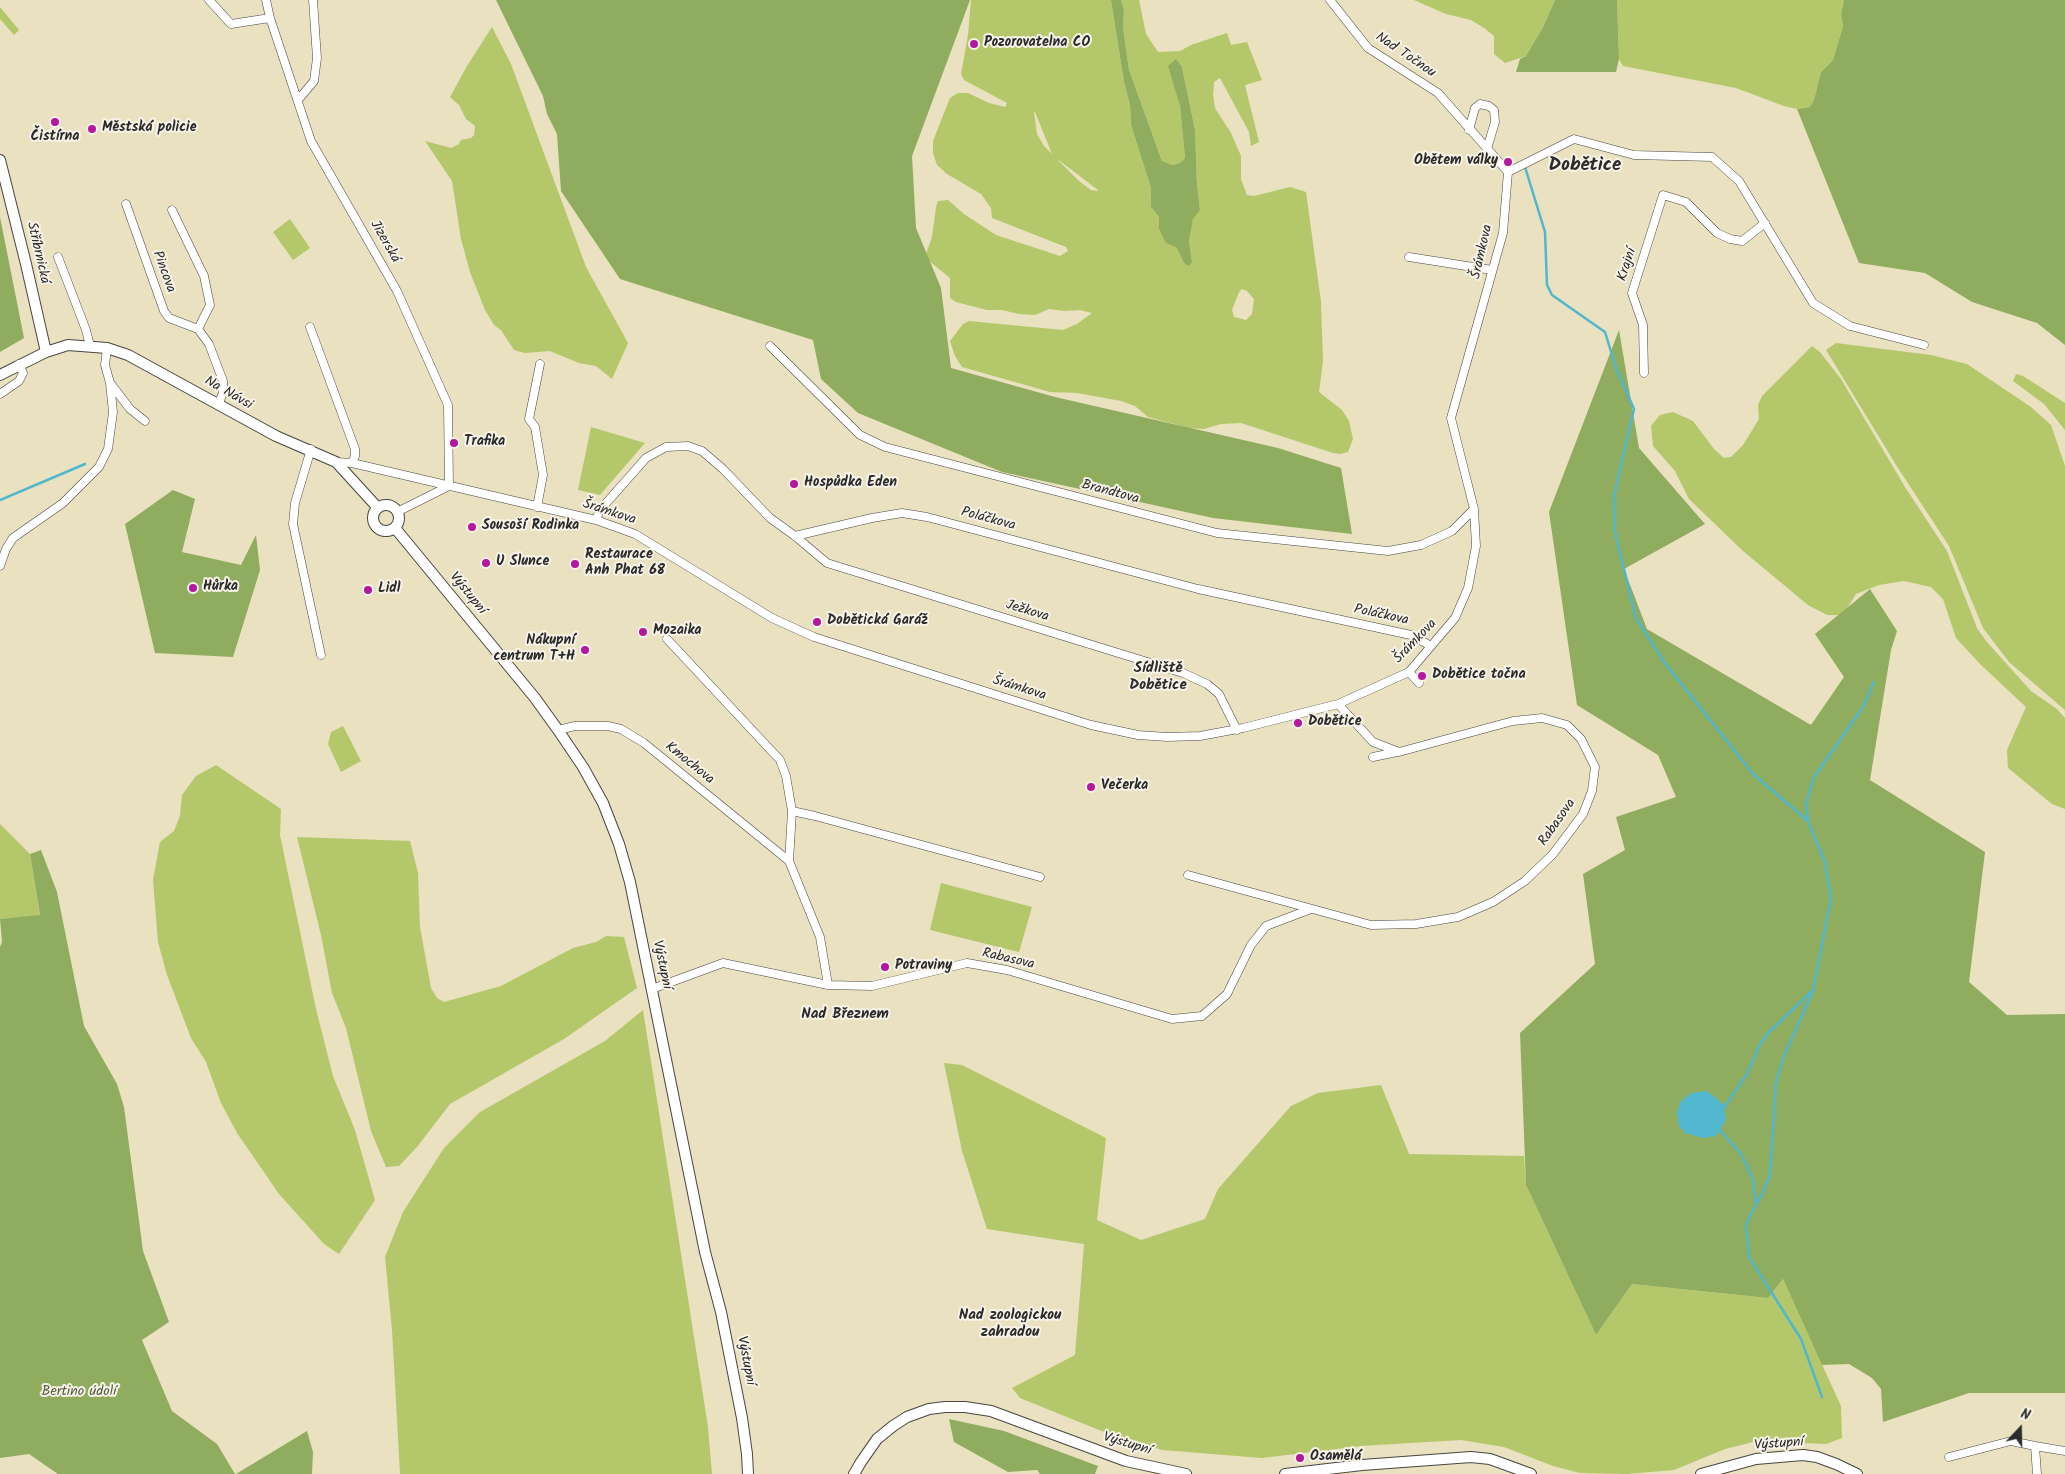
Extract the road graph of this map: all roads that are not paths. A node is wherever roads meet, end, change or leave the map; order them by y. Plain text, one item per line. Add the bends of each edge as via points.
1 (209, 0) edge
2 (266, 0) edge
3 (313, 0) edge
4 (1330, 0) edge
5 (270, 18) junction
6 (298, 100) junction
7 (1469, 130) junction
8 (1487, 149) junction
9 (0, 160) edge
10 (1508, 172) junction
11 (126, 204) dead end
12 (172, 210) dead end
13 (1765, 223) junction
14 (58, 257) dead end
15 (1409, 257) dead end
16 (1492, 270) junction
17 (310, 327) dead end
18 (198, 329) junction
19 (1924, 345) dead end
20 (90, 346) junction
21 (770, 346) dead end
22 (107, 348) junction
23 (46, 352) junction
24 (19, 364) junction
25 (540, 364) dead end
26 (1644, 373) dead end
27 (0, 375) edge
28 (110, 383) junction
29 (0, 394) edge
30 (218, 405) junction
31 (144, 422) dead end
32 (311, 450) junction
33 (336, 462) junction
34 (352, 463) junction
35 (449, 486) junction
36 (537, 507) junction
37 (378, 508) junction
38 (1474, 508) junction
39 (398, 512) junction
40 (596, 520) junction
41 (395, 528) junction
42 (795, 536) junction
43 (3, 548) edge
44 (0, 566) edge
45 (667, 639) dead end
46 (1431, 646) junction
47 (322, 655) dead end
48 (1409, 672) junction
49 (1419, 683) dead end
50 (1338, 704) junction
51 (558, 730) junction
52 (1237, 730) junction
53 (1399, 752) junction
54 (1373, 756) dead end
55 (792, 811) junction
56 (789, 862) junction
57 (1188, 875) dead end
58 (1040, 877) dead end
59 (1311, 909) junction
60 (828, 985) junction
61 (652, 989) junction
62 (2035, 1446) junction
63 (2065, 1451) edge
64 (1949, 1457) dead end
65 (748, 1474) edge
66 (854, 1474) edge
67 (1186, 1474) edge
68 (1285, 1474) edge
69 (1531, 1474) edge
70 (1702, 1474) edge
71 (1857, 1474) edge
72 (2037, 1474) edge

1 - 5 street via 231,24
2 - 5 street, Jizerská
3 - 6 street via 317,58 314,82
4 - 7 street, Nad Točnou via 1368,48 1438,93
5 - 6 street, Jizerská
6 - 35 street, Jizerská via 311,141 397,291 448,405
7 - 8 street, Nad Točnou
7 - 8 street via 1474,108 1480,104 1494,110 1495,122
8 - 10 street, Nad Točnou
9 - 23 street, Stříbrnická
10 - 13 street via 1574,140 1634,155 1712,157 1739,181
10 - 16 street, Šrámkova via 1502,233
11 - 18 street, Pincova via 164,311 169,318
12 - 18 street via 204,276 210,305
13 - 19 street via 1813,303 1850,326
13 - 26 street, Krajní via 1742,241 1730,240 1717,233 1686,202 1663,195 1632,293 1642,325
14 - 20 street
15 - 16 street
16 - 38 street, Šrámkova via 1452,418
17 - 34 street via 355,450
18 - 30 street via 209,344 223,381
20 - 22 street, Na Návsi
20 - 23 street, Na Návsi via 68,345
21 - 38 street, Brandtova via 860,435 886,447 1217,534 1388,551 1421,545 1452,531
22 - 28 street via 105,365
22 - 30 street, Na Návsi via 146,364
23 - 24 street, Na Návsi
24 - 27 street, Na Návsi
24 - 29 street via 23,374 19,382
25 - 36 street via 530,419 535,427 544,475
28 - 31 street
28 - 43 street via 113,412 108,449 99,467 63,503
30 - 32 street, Na Návsi via 276,436
32 - 33 street, Na Návsi
32 - 47 street via 295,503 293,524
33 - 34 street, Šrámkova
33 - 37 street, Na Návsi
34 - 35 street, Šrámkova
35 - 36 street, Šrámkova
35 - 39 street
36 - 40 street, Šrámkova
37 - 39 street via 388,505
37 - 41 street via 372,519 374,525 385,532
38 - 46 street, Šrámkova via 1476,546 1468,588 1455,618
39 - 41 street via 399,522
40 - 42 street via 600,510 646,458 666,447 688,446 702,451 770,518
40 - 52 street, Šrámkova via 635,534 772,618 814,637 1082,722 1132,734 1200,736
41 - 51 street, Výstupní
42 - 46 street, Poláčkova via 902,513 927,517 1198,590 1411,635
42 - 52 street, Ježkova via 826,563 1183,673 1207,684 1219,694
43 - 44 street
45 - 55 street, Kmochova via 780,760
46 - 48 street, Šrámkova
48 - 49 street
48 - 50 street, Šrámkova
50 - 52 street, Šrámkova
50 - 53 street via 1373,742
51 - 56 street, Kmochova via 575,726 621,729 644,743
51 - 61 street, Výstupní via 599,796 619,844
53 - 54 street, Rabasova
53 - 59 street, Rabasova via 1513,721 1542,718 1567,725 1581,739 1596,767 1592,791 1583,814 1553,854 1526,881 1493,902 1458,916 1416,924 1371,925
55 - 56 street, Kmochova
55 - 58 street
56 - 60 street, Kmochova via 820,937
57 - 59 street, Rabasova
59 - 60 street, Rabasova via 1266,926 1251,945 1227,994 1202,1016 1172,1019 1007,970 967,963 872,986
60 - 61 street, Rabasova via 723,963
61 - 65 street, Výstupní via 742,1418
62 - 63 street
62 - 64 street via 2011,1441
62 - 72 street
66 - 67 street, Výstupní via 877,1439 893,1426 907,1417 945,1407 990,1411 1126,1460
68 - 69 street via 1465,1456 1490,1458
70 - 71 street, Výstupní via 1756,1459 1803,1455 1817,1457

